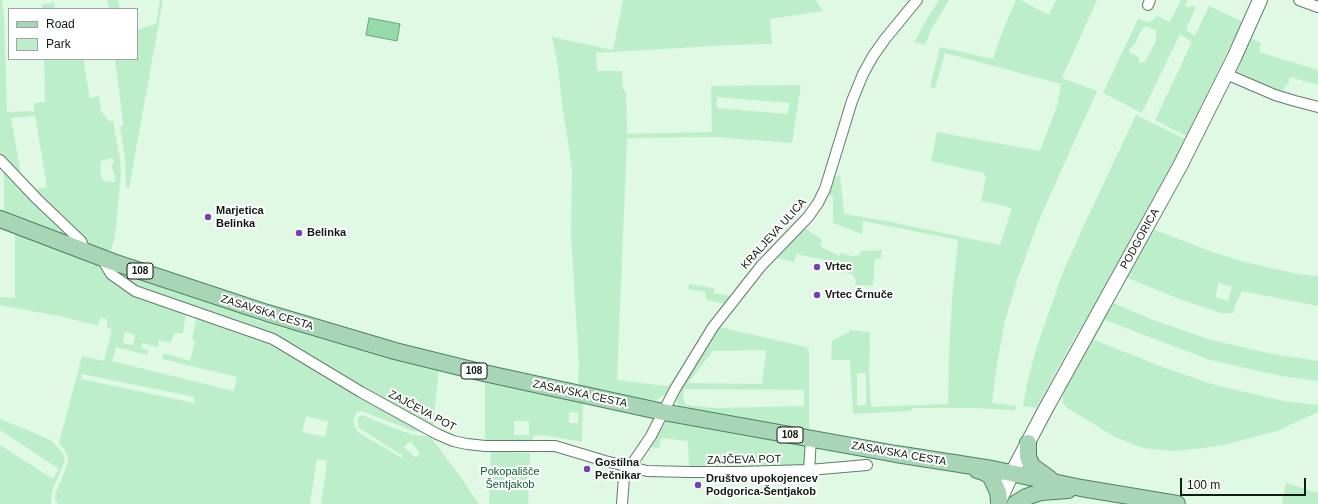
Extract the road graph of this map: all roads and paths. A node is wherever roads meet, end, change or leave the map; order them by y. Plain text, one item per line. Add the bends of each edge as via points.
1 (917, 0) edge
2 (1260, 0) edge
3 (1299, 0) edge
4 (1318, 7) edge
5 (1226, 74) junction
6 (1318, 107) edge
7 (0, 160) edge
8 (0, 219) edge
9 (85, 251) junction
10 (101, 258) junction
11 (663, 412) junction
12 (811, 438) junction
13 (1028, 443) junction
14 (960, 464) junction
15 (867, 465) dead end
16 (630, 468) junction
17 (809, 470) junction
18 (1012, 473) junction
19 (1056, 482) junction
20 (1081, 488) junction
21 (1004, 503) edge
22 (622, 504) edge
23 (1177, 504) edge

1 - 11 street, KRALJEVA ULICA via 885,39 863,74 818,203 761,266 713,327
2 - 5 main road, PODGORICA
3 - 4 street
5 - 6 street via 1275,95
5 - 13 main road, PODGORICA via 1161,202
7 - 9 street via 81,241
8 - 9 main road, ZASAVSKA CESTA / 108
9 - 10 main road, ZASAVSKA CESTA / 108
10 - 11 main road, ZASAVSKA CESTA / 108 via 228,301 395,351 499,377
10 - 16 street, ZAJČEVA POT via 111,274 135,291 273,339 361,392 453,441 485,446 555,446
11 - 12 main road, ZASAVSKA CESTA / 108
11 - 16 street, KRALJEVA ULICA
12 - 14 main road, ZASAVSKA CESTA / 108
12 - 17 street
13 - 18 main road, PODGORICA
13 - 19 main road via 1028,457 1032,466
14 - 18 main road, ZASAVSKA CESTA / 108
14 - 21 main road via 991,477
15 - 17 street, ZAJČEVA POT
16 - 17 street, ZAJČEVA POT via 689,472
16 - 22 street, KRALJEVA ULICA via 623,479
18 - 19 main road, ZASAVSKA CESTA / 108
18 - 21 main road, PODGORICA
19 - 20 main road, ZASAVSKA CESTA / 108
20 - 21 main road via 1041,492
20 - 23 main road, ZASAVSKA CESTA / 108

